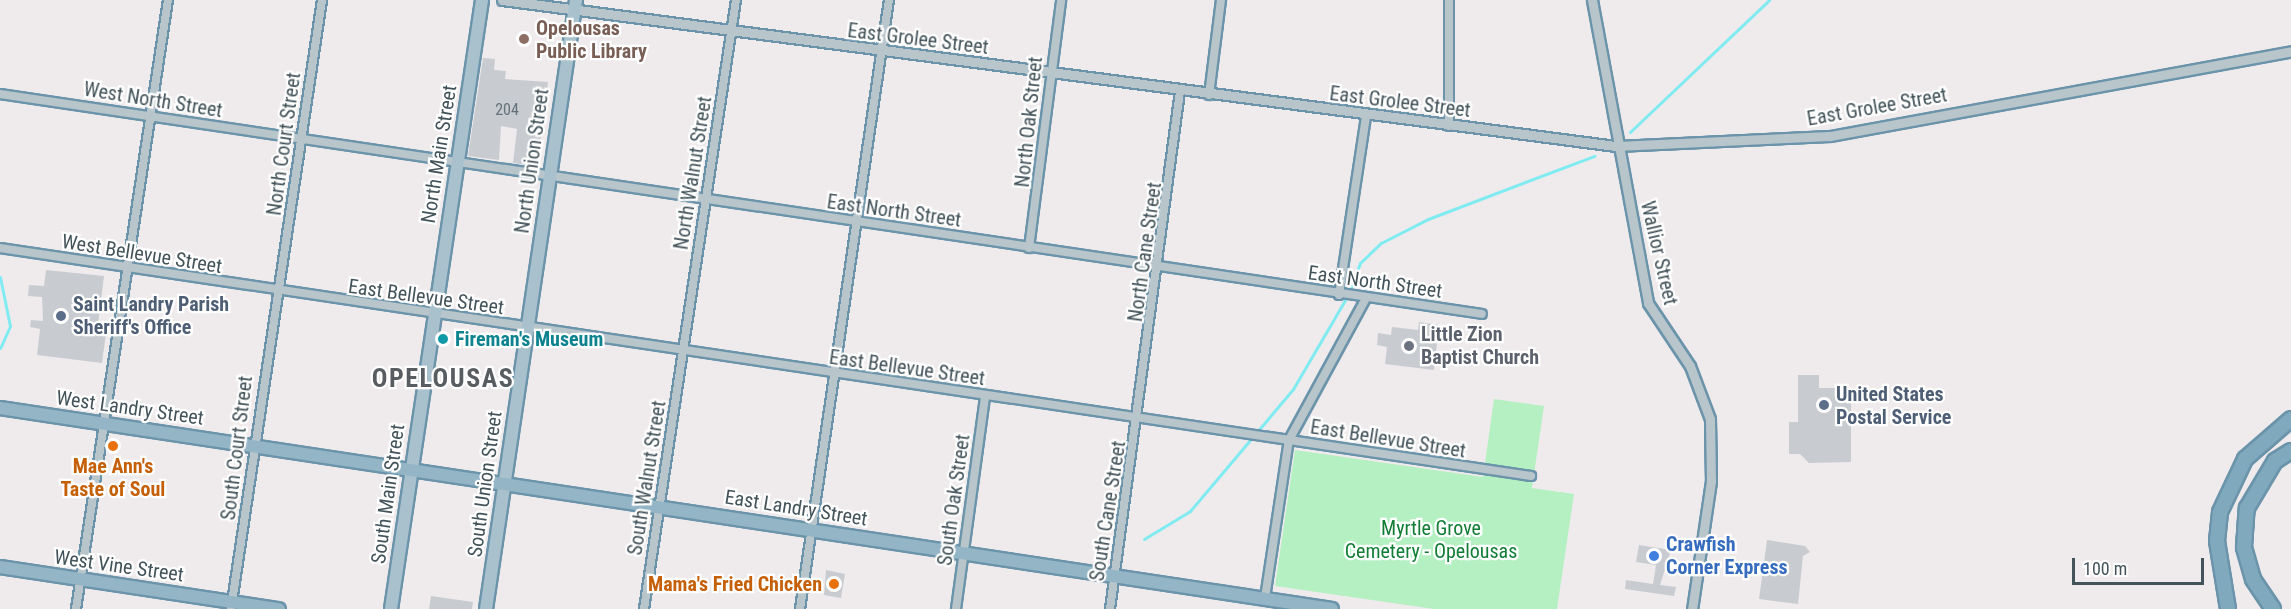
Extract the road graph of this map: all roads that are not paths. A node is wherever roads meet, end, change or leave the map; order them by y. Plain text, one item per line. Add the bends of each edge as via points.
1 (168, 0) edge
2 (322, 0) edge
3 (482, 0) edge
4 (502, 0) edge
5 (736, 0) edge
6 (889, 0) edge
7 (1061, 0) edge
8 (1221, 0) edge
9 (1449, 0) edge
10 (1592, 0) edge
11 (575, 5) edge
12 (731, 31) junction
13 (2291, 51) edge
14 (882, 52) junction
15 (1054, 74) junction
16 (1180, 91) junction
17 (0, 94) edge
18 (1209, 95) junction
19 (150, 116) junction
20 (1366, 116) junction
21 (1449, 126) junction
22 (302, 138) junction
23 (1616, 146) junction
24 (458, 161) junction
25 (549, 176) junction
26 (705, 200) junction
27 (857, 222) junction
28 (1029, 248) junction
29 (2, 249) edge
30 (1159, 267) junction
31 (127, 268) junction
32 (278, 292) junction
33 (1341, 295) junction
34 (1366, 298) junction
35 (434, 314) junction
36 (1482, 314) dead end
37 (527, 328) junction
38 (682, 351) junction
39 (834, 374) junction
40 (985, 397) junction
41 (0, 408) edge
42 (1139, 418) junction
43 (2291, 419) edge
44 (105, 422) junction
45 (1289, 440) junction
46 (255, 446) junction
47 (2291, 451) edge
48 (412, 470) junction
49 (1531, 476) dead end
50 (505, 483) junction
51 (659, 507) junction
52 (811, 530) junction
53 (962, 553) junction
54 (0, 567) edge
55 (1115, 576) junction
56 (81, 580) junction
57 (2223, 588) junction
58 (1264, 604) edge
59 (232, 606) edge
60 (76, 609) edge
61 (279, 609) edge
62 (391, 609) edge
63 (486, 609) edge
64 (644, 609) edge
65 (800, 609) edge
66 (956, 609) edge
67 (1110, 609) edge
68 (1332, 609) edge
69 (1692, 609) edge
70 (2222, 609) edge
71 (2228, 609) edge
72 (2273, 609) edge

1 - 19 street
2 - 22 street, North Court Street
3 - 24 main road, North Main Street
4 - 11 street, East Grolee Street
5 - 12 street, North Walnut Street
6 - 14 street
7 - 15 street, North Oak Street
8 - 18 street
9 - 21 street
10 - 23 street, Wallior Street
11 - 12 street, East Grolee Street
11 - 25 main road, North Union Street
12 - 14 street, East Grolee Street
12 - 26 street, North Walnut Street
13 - 23 street, East Grolee Street via 1830,136
14 - 15 street, East Grolee Street
14 - 27 street
15 - 16 street, East Grolee Street
15 - 28 street, North Oak Street
16 - 18 street, East Grolee Street
16 - 30 street, North Cane Street
17 - 19 street, West North Street
18 - 20 street, East Grolee Street
19 - 22 street, West North Street
19 - 31 street
20 - 21 street, East Grolee Street
20 - 33 street
21 - 23 street, East Grolee Street
22 - 24 street, East North Street
22 - 32 street, North Court Street
23 - 69 street, Wallior Street via 1648,303 1690,366 1710,419 1711,481
24 - 25 street, East North Street
24 - 35 main road, North Main Street
25 - 26 street, East North Street
25 - 37 main road, North Union Street
26 - 27 street, East North Street
26 - 38 street, North Walnut Street
27 - 28 street, East North Street
27 - 39 street
28 - 30 street, East North Street
29 - 31 street, West Bellevue Street
30 - 33 street, East North Street
30 - 42 street, North Cane Street
31 - 32 street, West Bellevue Street
31 - 44 street
32 - 35 street, East Bellevue Street
32 - 46 street, South Court Street
33 - 34 street, East North Street
34 - 36 street, East North Street
34 - 45 street
35 - 37 street, East Bellevue Street
35 - 48 main road, South Main Street
37 - 38 street, East Bellevue Street
37 - 50 main road, South Union Street
38 - 39 street, East Bellevue Street
38 - 51 street, South Walnut Street
39 - 40 street, East Bellevue Street
39 - 52 street
40 - 42 street, East Bellevue Street
40 - 53 street, South Oak Street
41 - 44 highway, West Landry Street
42 - 45 street, East Bellevue Street
42 - 55 street, South Cane Street
43 - 57 highway via 2245,459 2230,484 2217,541
44 - 46 highway, West Landry Street
44 - 56 street
45 - 49 street, East Bellevue Street
45 - 58 street
46 - 48 highway, East Landry Street
46 - 59 street, South Court Street
47 - 72 highway via 2275,461 2247,508 2244,547 2253,579
48 - 50 highway, East Landry Street
48 - 62 main road, South Main Street
50 - 51 highway, East Landry Street
50 - 63 main road, South Union Street
51 - 52 highway, East Landry Street
51 - 64 street, South Walnut Street
52 - 53 highway, East Landry Street
52 - 65 street
53 - 55 highway, East Landry Street
53 - 66 street, South Oak Street
54 - 56 highway, West Vine Street
55 - 58 highway, East Landry Street
55 - 67 street, South Cane Street
56 - 59 highway, West Vine Street
56 - 60 street
57 - 70 highway
57 - 71 highway
58 - 68 highway, East Landry Street
59 - 61 highway, West Vine Street

